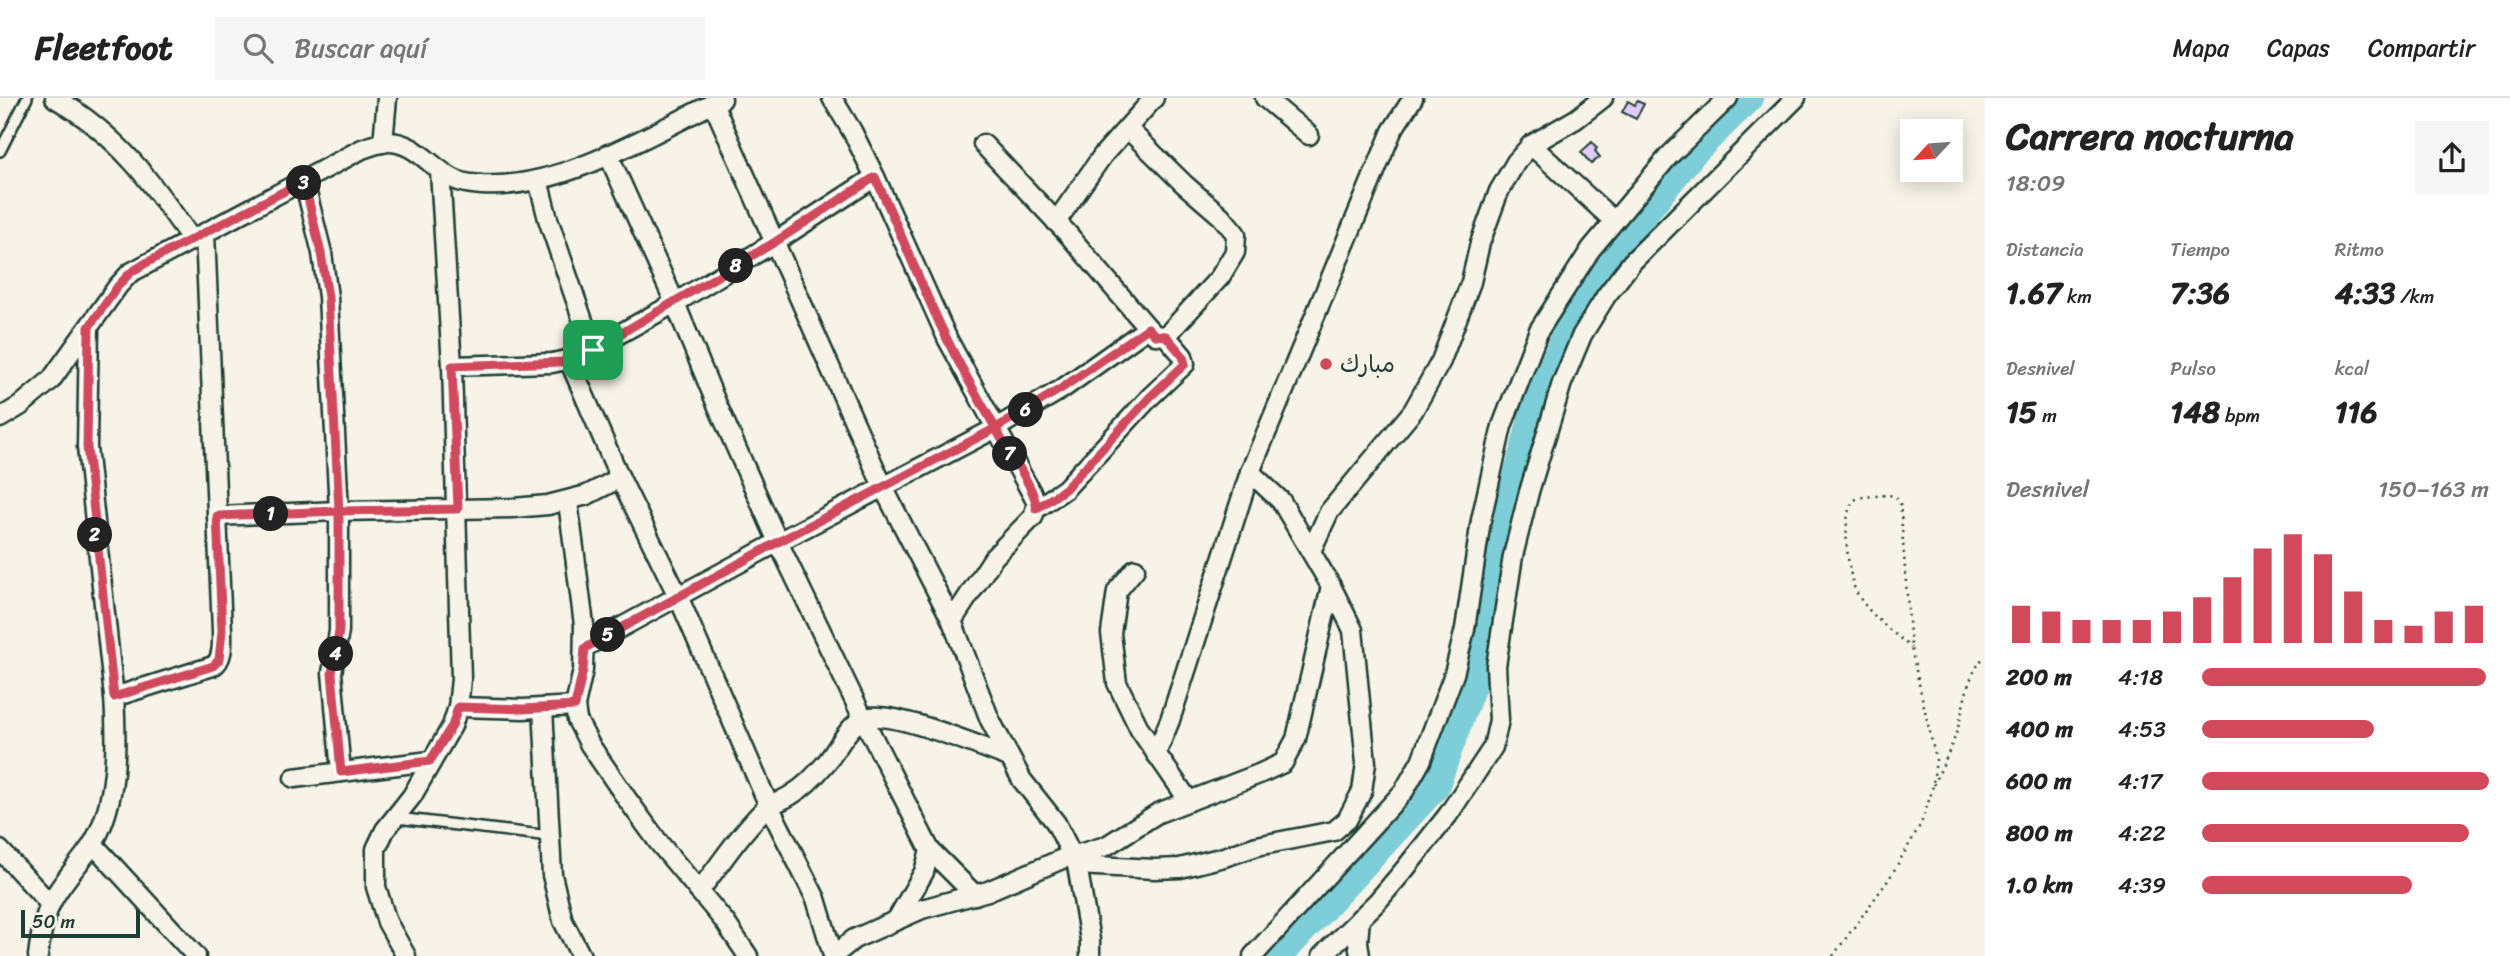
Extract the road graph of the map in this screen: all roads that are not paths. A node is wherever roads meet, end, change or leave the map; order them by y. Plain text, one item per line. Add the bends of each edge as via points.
1 (27, 98) edge
2 (55, 98) edge
3 (387, 98) edge
4 (832, 98) edge
5 (1154, 98) edge
6 (1265, 98) edge
7 (1413, 98) edge
8 (1603, 98) edge
9 (1727, 98) edge
10 (1796, 98) edge
11 (718, 101) edge
12 (1127, 128) junction
13 (1309, 135) dead end
14 (383, 143) junction
15 (983, 144) dead end
16 (1531, 145) junction
17 (0, 151) edge
18 (608, 154) junction
19 (440, 171) junction
20 (875, 177) junction
21 (538, 180) junction
22 (304, 181) junction
23 (1614, 221) junction
24 (1056, 222) junction
25 (199, 237) junction
26 (775, 242) junction
27 (675, 303) junction
28 (89, 327) junction
29 (1148, 328) junction
30 (1166, 336) junction
31 (593, 350) junction
32 (569, 360) junction
33 (452, 366) junction
34 (0, 418) edge
35 (996, 428) junction
36 (1250, 472) junction
37 (620, 478) junction
38 (884, 489) junction
39 (568, 502) junction
40 (458, 509) junction
41 (1036, 509) junction
42 (339, 511) junction
43 (217, 516) junction
44 (778, 542) junction
45 (1311, 551) junction
46 (1135, 569) dead end
47 (1331, 586) junction
48 (678, 596) junction
49 (952, 621) junction
50 (585, 648) junction
51 (114, 697) junction
52 (575, 706) junction
53 (458, 707) junction
54 (543, 708) junction
55 (863, 718) junction
56 (1156, 754) junction
57 (1009, 757) junction
58 (430, 761) junction
59 (341, 772) junction
60 (294, 778) dead end
61 (1189, 801) junction
62 (769, 806) junction
63 (397, 818) junction
64 (550, 836) junction
65 (93, 844) junction
66 (0, 850) edge
67 (930, 850) junction
68 (1075, 861) junction
69 (699, 891) junction
70 (975, 895) junction
71 (50, 904) junction
72 (1360, 918) junction
73 (896, 921) junction
74 (742, 953) edge
75 (1085, 954) edge
76 (38, 956) edge
77 (196, 956) edge
78 (406, 956) edge
79 (581, 956) edge
80 (833, 956) edge
81 (1253, 956) edge
82 (1322, 956) edge
83 (1360, 956) edge

1 - 17 lane
2 - 25 street via 102,130
3 - 14 street
4 - 20 street
5 - 12 street
6 - 13 street
7 - 36 street via 1392,131
8 - 16 street
9 - 23 street via 1668,157
10 - 72 street via 1632,262 1582,335 1562,383 1513,556 1496,666 1499,720 1493,747 1448,815
11 - 18 street
11 - 26 street
12 - 24 street
12 - 30 street via 1236,234 1235,252 1220,277
14 - 19 street via 415,150
14 - 22 street via 362,149
15 - 24 street
16 - 23 street
16 - 45 street via 1499,191 1441,360 1413,411 1329,512
18 - 21 street
18 - 27 street
19 - 21 street via 465,183 486,185
19 - 33 street
20 - 26 street
20 - 35 street via 947,340
21 - 31 street
22 - 25 street
22 - 42 street via 328,297
23 - 81 street via 1539,330 1502,426 1481,520 1465,629 1454,674 1421,761 1404,791
24 - 29 street
25 - 28 street via 130,273
25 - 43 street
26 - 27 street
26 - 38 street
27 - 31 street
27 - 44 street
28 - 34 street via 51,380
28 - 51 street via 87,447
29 - 30 street via 1155,335
29 - 35 street
30 - 41 street via 1185,364 1065,489
31 - 32 street
32 - 33 street
32 - 37 street
33 - 40 street
35 - 38 street
35 - 41 street via 1036,498
36 - 45 street via 1281,501
36 - 56 street
37 - 39 street
37 - 48 street
38 - 44 street
38 - 49 street
39 - 40 street
39 - 50 street
40 - 42 street
40 - 53 street
41 - 49 street via 1026,526 994,557
42 - 43 street
42 - 59 street via 339,631 332,673
43 - 51 street via 219,660 213,666
44 - 48 street
44 - 55 street
45 - 47 street
46 - 56 street via 1117,591 1111,633 1117,683
47 - 61 street via 1296,739 1283,762
47 - 68 street via 1353,630 1366,762 1362,791 1347,820 1334,831 1180,868
48 - 50 street
48 - 62 street
49 - 57 street
50 - 52 street
51 - 65 street via 116,728 109,800
52 - 54 street
52 - 69 street via 577,720 612,777
53 - 54 street
53 - 58 street
54 - 64 street
55 - 57 street via 878,716 910,723
55 - 62 street via 807,784
55 - 67 street
56 - 61 street
57 - 68 street via 1056,823
58 - 59 street
58 - 63 street
59 - 60 street
61 - 68 street via 1158,813
62 - 69 street
62 - 80 street via 816,899
63 - 64 lane
63 - 78 street via 376,849 376,887 387,922
64 - 79 street via 552,875 563,921
65 - 71 street
65 - 77 street
66 - 71 street
67 - 70 street
67 - 73 street via 924,872
68 - 70 street
68 - 75 street
69 - 74 street via 725,922
70 - 73 street
71 - 76 street
72 - 82 street
72 - 83 street
73 - 80 street via 853,939

